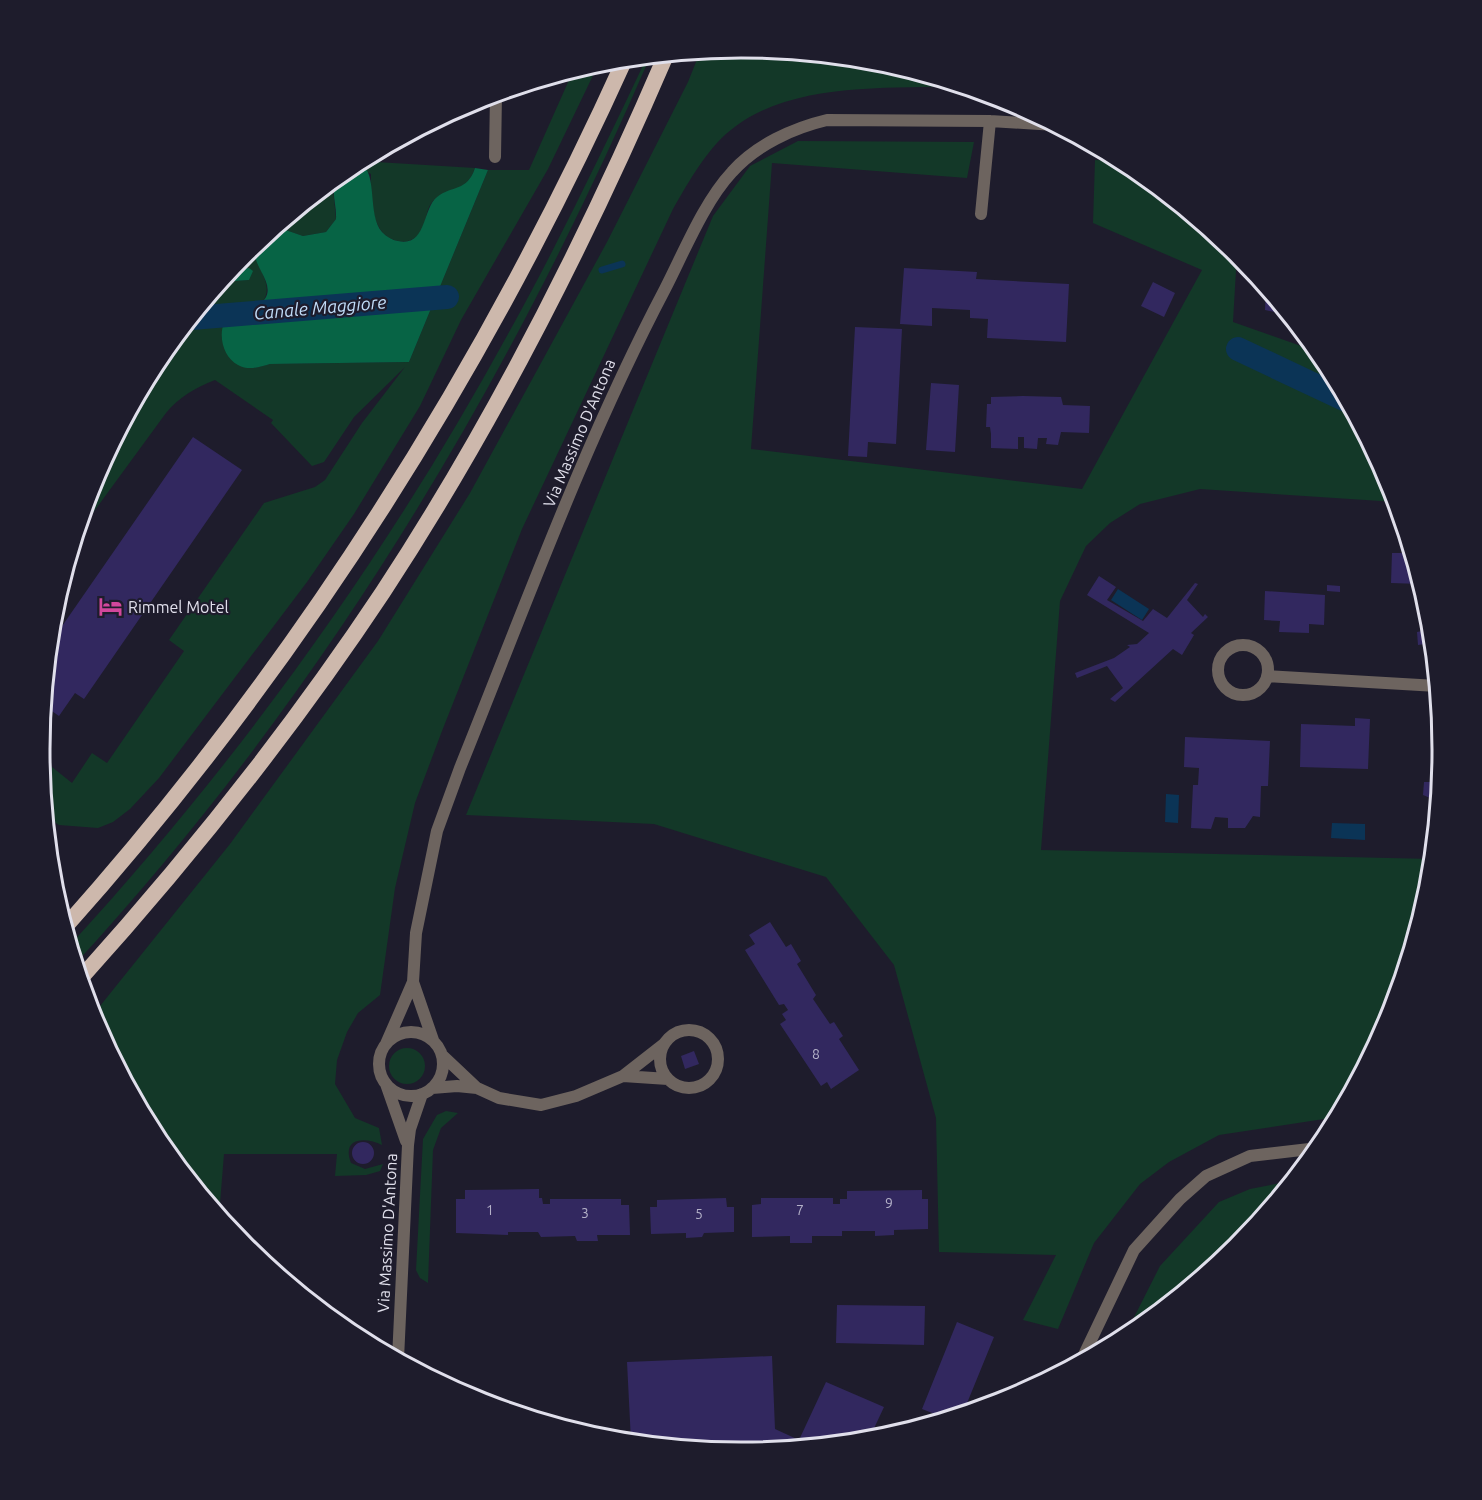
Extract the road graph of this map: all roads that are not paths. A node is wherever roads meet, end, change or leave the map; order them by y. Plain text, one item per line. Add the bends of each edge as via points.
1 (662, 63) edge
2 (620, 70) edge
3 (496, 104) edge
4 (990, 121) junction
5 (1033, 124) edge
6 (495, 157) dead end
7 (981, 214) dead end
8 (1267, 676) junction
9 (1429, 686) edge
10 (71, 919) edge
11 (86, 972) edge
12 (413, 981) junction
13 (433, 1040) junction
14 (386, 1044) junction
15 (664, 1044) junction
16 (442, 1055) junction
17 (623, 1076) junction
18 (668, 1079) junction
19 (385, 1082) junction
20 (477, 1089) junction
21 (427, 1091) junction
22 (408, 1145) junction
23 (1305, 1150) edge
24 (1086, 1349) edge
25 (398, 1351) edge

1 - 11 highway via 600,201 524,352 405,558 317,688 246,783
2 - 10 highway via 506,302 371,527 230,728
3 - 6 street
4 - 5 street, Via Massimo D'Antona
4 - 7 street
4 - 12 street, Via Massimo D'Antona via 827,120 801,126 757,150 732,172 706,211 611,395 460,768 437,831 416,933
8 - 8 street via 1266,660 1247,645 1231,648 1220,660 1219,676 1227,690 1235,693 1258,690
8 - 9 street
12 - 13 street, Via Massimo D'Antona
12 - 14 street, Via Massimo D'Antona
13 - 14 street via 412,1032 393,1037
13 - 16 street, Via Massimo D'Antona
14 - 19 street, Via Massimo D'Antona via 379,1063
15 - 17 street
15 - 18 street via 660,1062
15 - 18 street via 678,1032 697,1030 706,1035 717,1051 716,1070 703,1085 684,1088
16 - 20 street
16 - 21 street, Via Massimo D'Antona via 443,1070
17 - 18 street
17 - 20 street via 576,1096 541,1105 499,1098
19 - 21 street via 402,1094
19 - 22 street, Via Massimo D'Antona
20 - 21 street via 457,1086
21 - 22 street, Via Massimo D'Antona via 410,1129
22 - 25 street, Via Massimo D'Antona
23 - 24 street via 1250,1156 1206,1176 1180,1199 1134,1251

